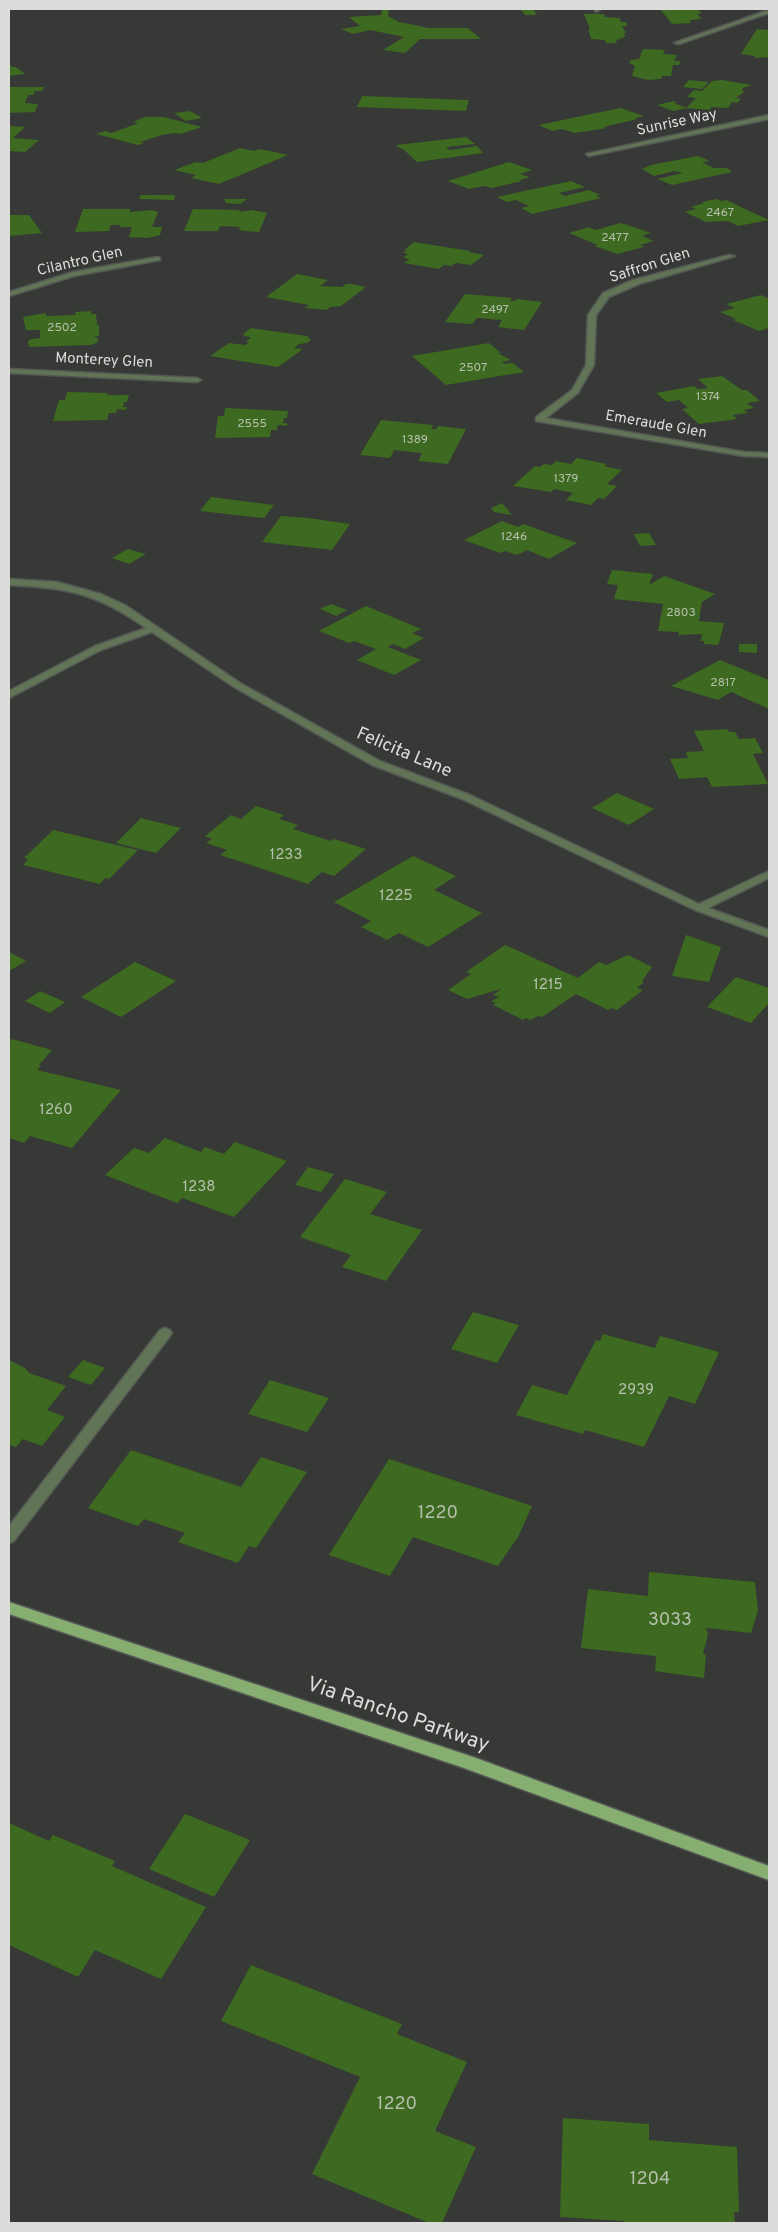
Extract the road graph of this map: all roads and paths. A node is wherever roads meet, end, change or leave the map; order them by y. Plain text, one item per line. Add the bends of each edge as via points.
1 (751, 9) edge
2 (769, 12) edge
3 (677, 43) dead end
4 (769, 117) edge
5 (589, 154) dead end
6 (730, 256) dead end
7 (158, 259) dead end
8 (9, 294) edge
9 (9, 371) edge
10 (197, 380) dead end
11 (539, 419) joint
12 (769, 455) edge
13 (9, 582) edge
14 (154, 628) junction
15 (9, 695) edge
16 (769, 874) edge
17 (699, 908) junction
18 (769, 934) edge
19 (165, 1333) dead end
20 (9, 1537) edge
21 (9, 1608) edge
22 (769, 1873) edge

1 - 2 street
2 - 3 street
4 - 5 street, Sunrise Way
6 - 11 street, Saffron Glen via 636,282 606,295 592,314 590,364 575,391
7 - 8 street, Cilantro Glen via 73,274
9 - 10 street, Monterey Glen
11 - 12 street, Emeraude Glen via 744,454
13 - 14 street, Felicita Lane via 57,585 98,596
14 - 15 street via 98,648
14 - 17 street, Felicita Lane via 237,685 376,763 466,796
16 - 17 street
17 - 18 street, Felicita Lane
19 - 20 street
21 - 22 main road, Via Rancho Parkway via 470,1763

